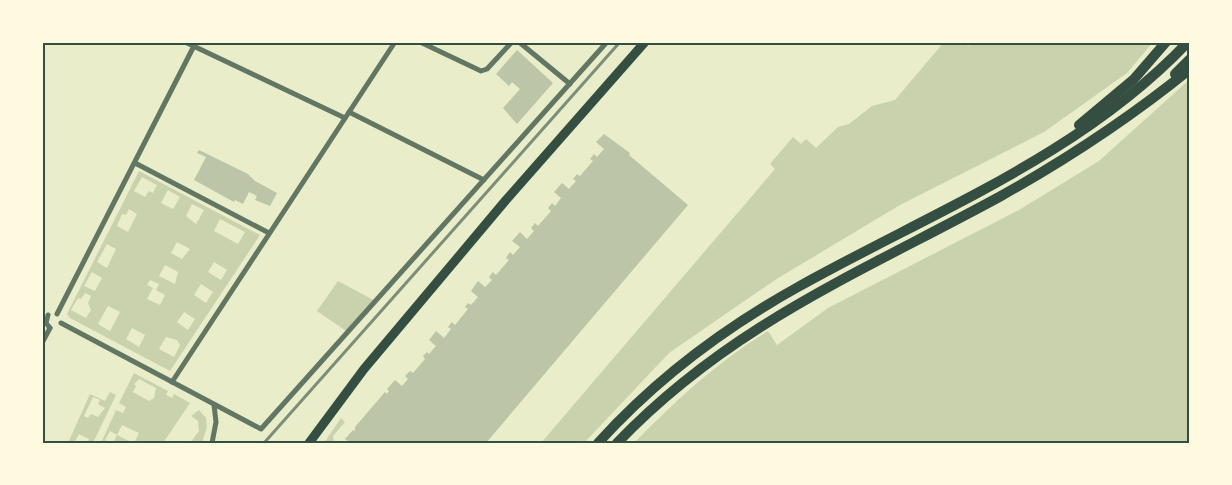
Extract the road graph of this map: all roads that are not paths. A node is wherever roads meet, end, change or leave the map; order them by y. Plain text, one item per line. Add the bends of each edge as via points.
1 (185, 42) edge
2 (395, 42) edge
3 (420, 42) edge
4 (512, 42) edge
5 (519, 42) edge
6 (607, 42) edge
7 (645, 42) edge
8 (1166, 42) edge
9 (1188, 42) edge
10 (195, 44) edge
11 (1190, 59) edge
12 (1190, 69) edge
13 (570, 84) junction
14 (347, 115) junction
15 (1108, 129) junction
16 (1037, 160) junction
17 (135, 163) junction
18 (484, 180) junction
19 (269, 233) junction
20 (45, 314) edge
21 (57, 314) junction
22 (61, 322) junction
23 (50, 328) junction
24 (42, 343) edge
25 (172, 382) junction
26 (214, 405) junction
27 (212, 443) edge
28 (309, 443) edge
29 (598, 443) edge
30 (616, 443) edge

1 - 10 street
2 - 14 street
3 - 4 street via 482,71
5 - 13 street
6 - 13 street
7 - 28 main road via 364,369
8 - 16 highway via 1118,94
9 - 16 highway via 1121,104
10 - 14 street
10 - 17 street
11 - 15 highway
12 - 15 highway
13 - 18 street
14 - 18 street
14 - 19 street
15 - 30 highway via 1000,196 768,320 681,382
16 - 29 highway via 841,263 754,314 674,371
17 - 19 street
17 - 21 street
18 - 26 street via 261,429
19 - 25 street
20 - 21 street
20 - 23 street
21 - 22 street
22 - 23 street
22 - 25 street
23 - 24 street
25 - 26 street
26 - 27 street

